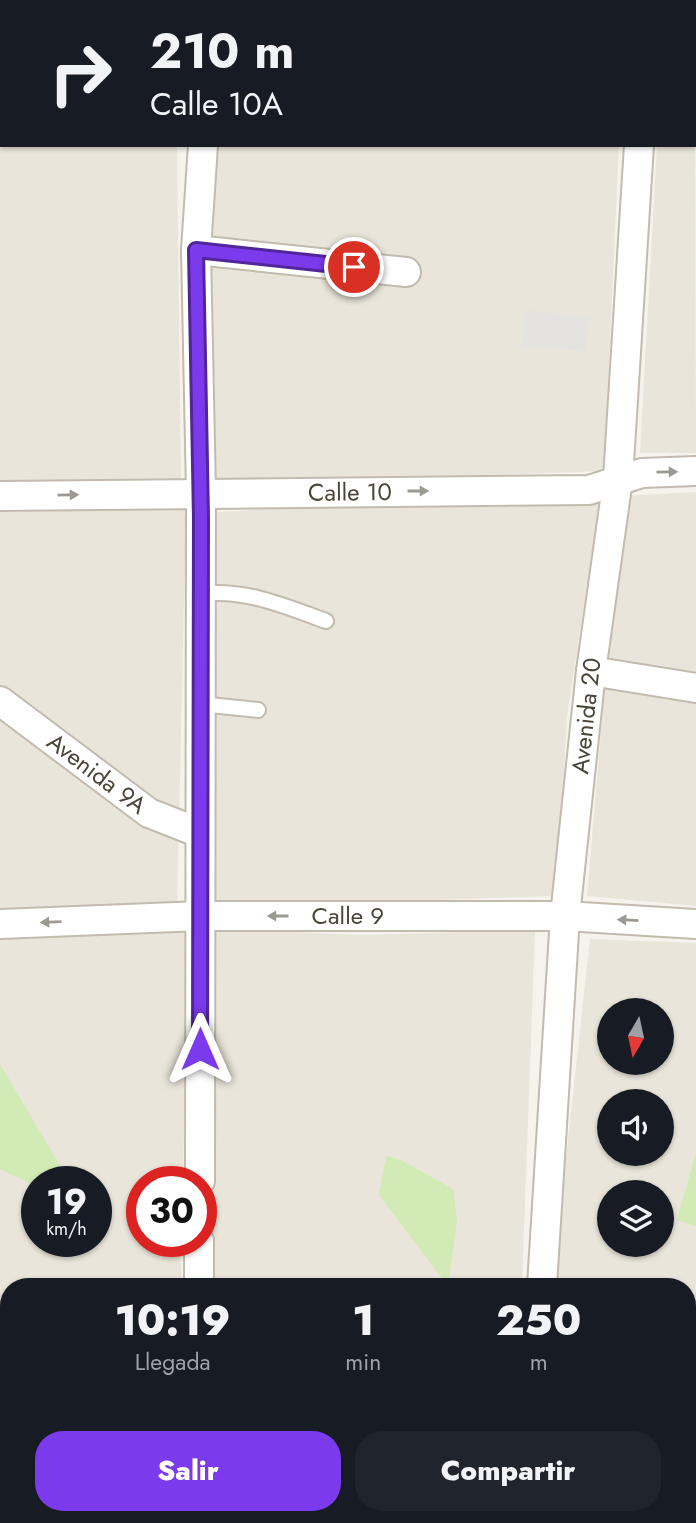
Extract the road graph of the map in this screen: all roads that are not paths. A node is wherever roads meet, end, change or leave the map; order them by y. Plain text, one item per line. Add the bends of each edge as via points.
1 (203, 147) edge
2 (639, 147) edge
3 (196, 250) junction
4 (406, 272) dead end
5 (696, 471) edge
6 (618, 479) junction
7 (201, 493) junction
8 (0, 496) edge
9 (201, 594) junction
10 (326, 621) dead end
11 (591, 671) junction
12 (696, 688) edge
13 (0, 701) edge
14 (200, 704) junction
15 (258, 710) dead end
16 (200, 833) junction
17 (201, 916) junction
18 (565, 916) junction
19 (696, 923) edge
20 (0, 924) edge
21 (200, 1166) edge
22 (199, 1257) edge
23 (199, 1278) edge
24 (542, 1278) edge

1 - 3 street
2 - 6 street, Avenida 20
3 - 4 street
3 - 7 street
6 -> 5 street, Calle 10 via 642,472
7 -> 6 street, Calle 10 via 589,490
6 - 11 street, Avenida 20
8 -> 7 street, Calle 10
7 - 9 street
9 - 10 lane via 219,592 272,601
9 - 14 street
11 - 12 street
11 - 18 street, Avenida 20
13 - 16 street, Avenida 9A via 149,813
14 - 15 lane
14 - 16 street
16 - 17 street
18 -> 17 street, Calle 9
17 -> 20 street, Calle 9
17 - 21 street
19 -> 18 street, Calle 9
18 - 24 street, Avenida 20
22 - 23 street

